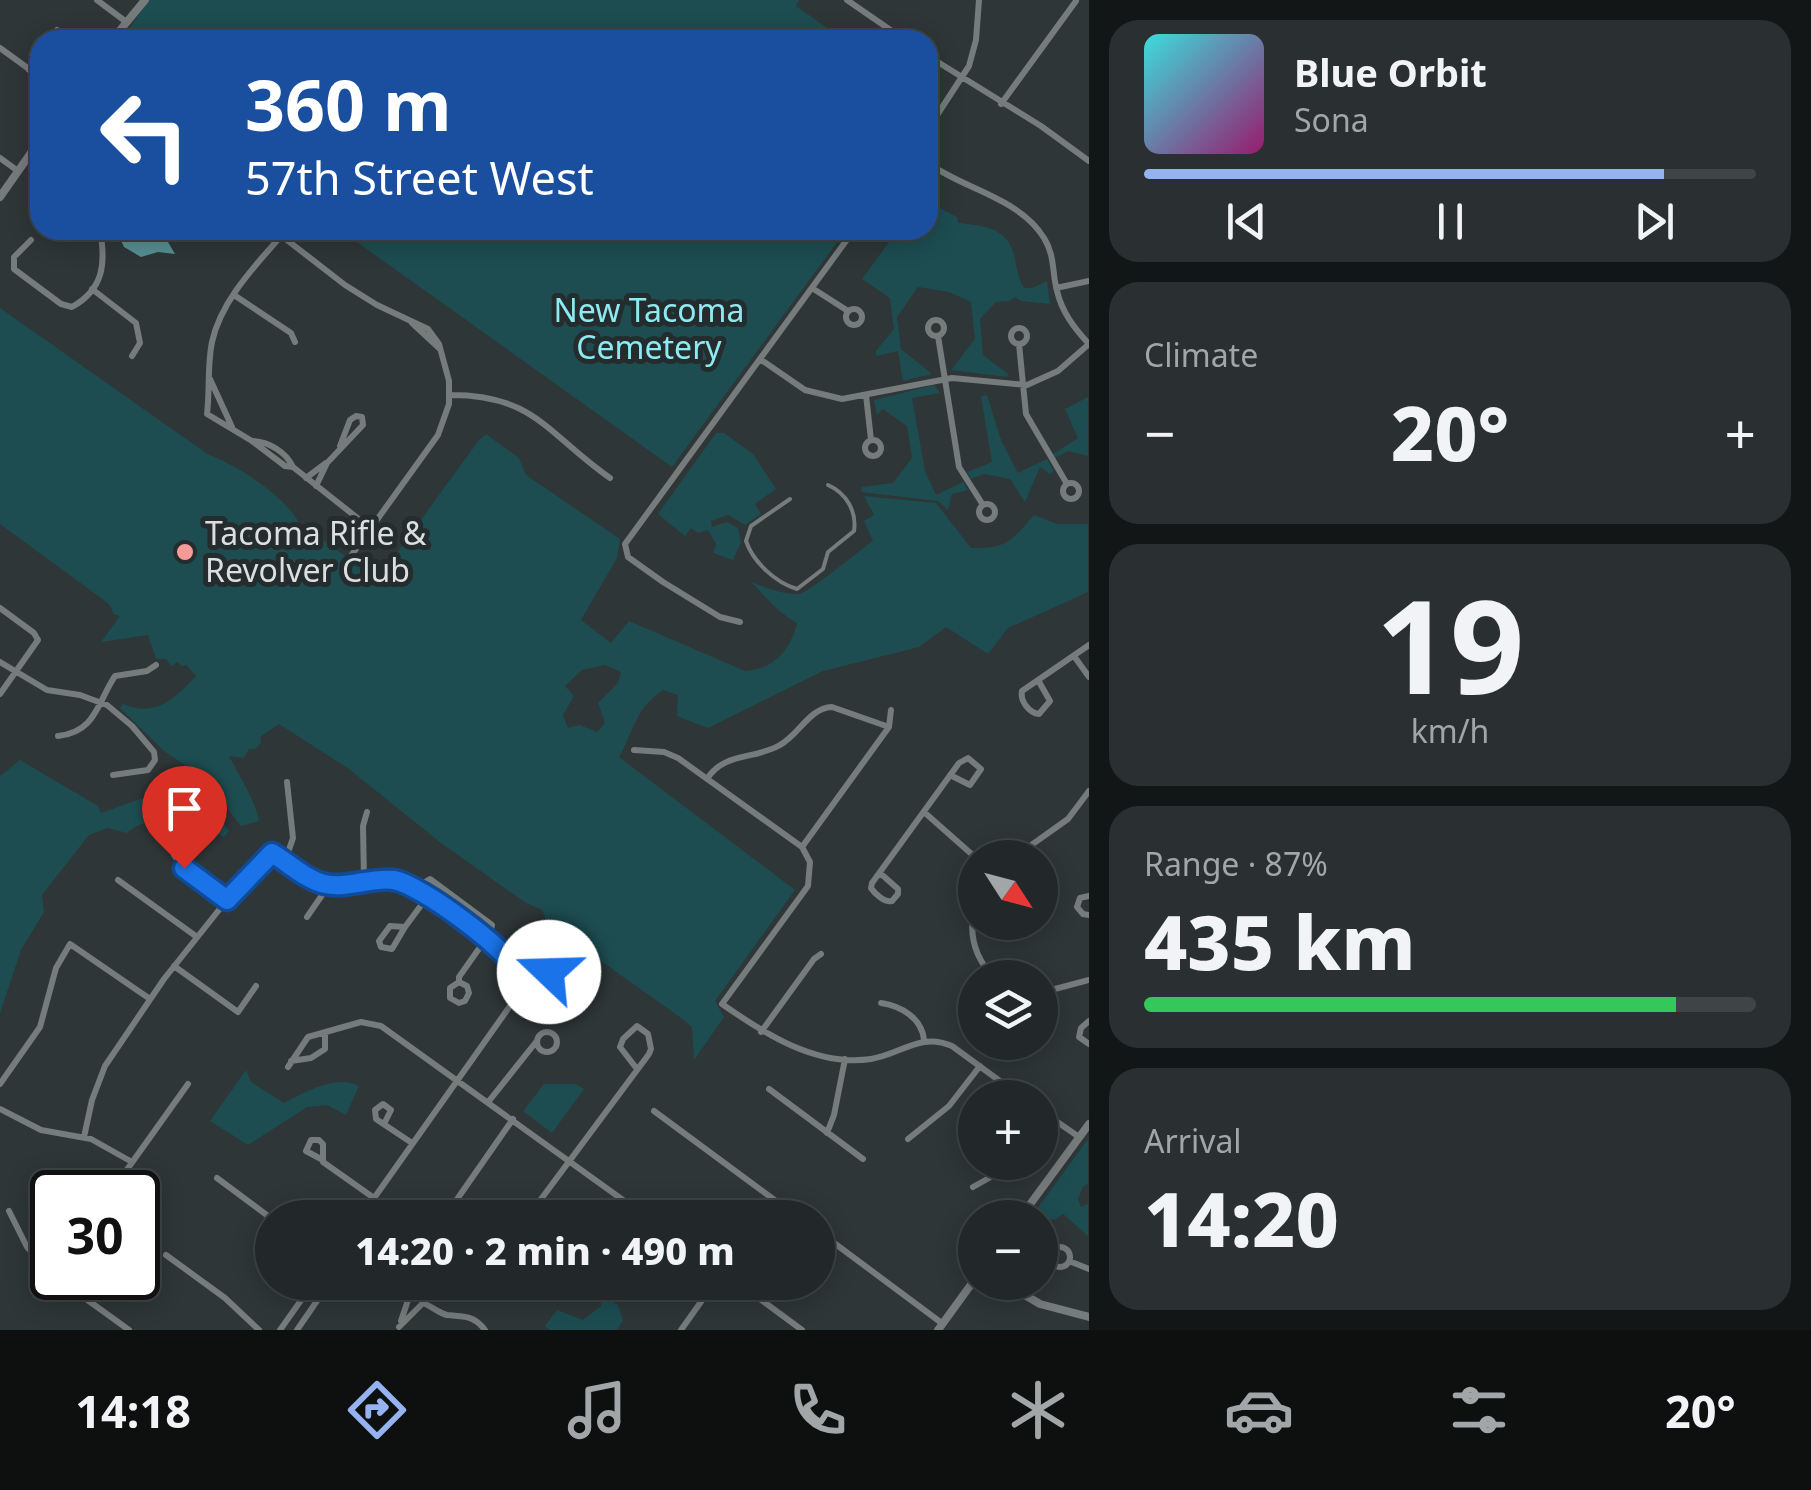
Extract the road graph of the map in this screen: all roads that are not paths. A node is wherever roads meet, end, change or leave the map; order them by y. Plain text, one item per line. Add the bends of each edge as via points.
1 (97, 0) edge
2 (134, 0) edge
3 (145, 0) edge
4 (848, 0) edge
5 (979, 0) edge
6 (1076, 1) edge
7 (132, 12) junction
8 (125, 21) junction
9 (119, 30) edge
10 (891, 30) edge
11 (1, 50) edge
12 (938, 63) edge
13 (29, 70) edge
14 (962, 80) junction
15 (1001, 104) junction
16 (938, 115) edge
17 (30, 155) edge
18 (28, 157) joint
19 (0, 158) edge
20 (1088, 161) edge
21 (938, 169) edge
22 (18, 171) junction
23 (1, 193) edge
24 (31, 240) dead end
25 (101, 240) edge
26 (273, 240) edge
27 (287, 240) edge
28 (847, 240) edge
29 (1088, 281) edge
30 (92, 288) junction
31 (812, 288) junction
32 (1056, 288) junction
33 (234, 296) junction
34 (848, 311) dead end
35 (938, 336) dead end
36 (295, 342) dead end
37 (1019, 344) dead end
38 (1088, 344) edge
39 (132, 356) dead end
40 (760, 359) junction
41 (208, 376) junction
42 (943, 378) junction
43 (1021, 385) junction
44 (450, 395) junction
45 (866, 395) junction
46 (232, 428) junction
47 (872, 440) dead end
48 (340, 446) junction
49 (327, 463) junction
50 (306, 478) junction
51 (610, 478) dead end
52 (1066, 484) dead end
53 (828, 485) dead end
54 (316, 486) junction
55 (790, 499) dead end
56 (983, 505) dead end
57 (370, 528) junction
58 (348, 560) dead end
59 (0, 608) edge
60 (740, 622) dead end
61 (1088, 645) edge
62 (1074, 656) junction
63 (0, 662) edge
64 (156, 665) dead end
65 (14, 673) junction
66 (1088, 677) edge
67 (1038, 680) junction
68 (0, 694) edge
69 (103, 703) junction
70 (891, 710) dead end
71 (888, 727) junction
72 (58, 736) dead end
73 (634, 750) dead end
74 (113, 775) dead end
75 (950, 775) junction
76 (707, 778) junction
77 (287, 782) dead end
78 (1088, 791) edge
79 (367, 812) dead end
80 (924, 812) junction
81 (1038, 840) edge
82 (958, 842) edge
83 (802, 847) junction
84 (174, 854) dead end
85 (285, 860) junction
86 (880, 872) junction
87 (118, 880) dead end
88 (364, 880) junction
89 (329, 885) junction
90 (415, 888) junction
91 (428, 896) junction
92 (1088, 896) edge
93 (227, 900) junction
94 (1088, 915) edge
95 (307, 917) dead end
96 (406, 927) junction
97 (197, 937) junction
98 (485, 939) junction
99 (821, 954) dead end
100 (174, 966) junction
101 (517, 972) junction
102 (580, 972) dead end
103 (1088, 980) edge
104 (459, 982) dead end
105 (256, 986) dead end
106 (1058, 989) edge
107 (150, 999) junction
108 (881, 1003) dead end
109 (1088, 1021) edge
110 (324, 1032) junction
111 (761, 1032) junction
112 (924, 1040) junction
113 (536, 1042) dead end
114 (1088, 1044) edge
115 (846, 1059) junction
116 (980, 1066) junction
117 (637, 1069) junction
118 (458, 1079) junction
119 (999, 1080) edge
120 (0, 1084) edge
121 (188, 1084) dead end
122 (769, 1089) dead end
123 (489, 1101) junction
124 (0, 1109) edge
125 (654, 1111) dead end
126 (513, 1119) junction
127 (1058, 1122) edge
128 (384, 1124) dead end
129 (1088, 1124) edge
130 (826, 1133) junction
131 (84, 1136) junction
132 (1079, 1137) junction
133 (908, 1138) dead end
134 (412, 1143) junction
135 (321, 1159) dead end
136 (864, 1159) dead end
137 (570, 1160) junction
138 (132, 1162) junction
139 (126, 1170) edge
140 (217, 1178) dead end
141 (986, 1180) edge
142 (974, 1187) dead end
143 (374, 1198) joint
144 (457, 1200) edge
145 (540, 1200) edge
146 (624, 1200) edge
147 (774, 1200) edge
148 (1033, 1200) edge
149 (255, 1206) edge
150 (9, 1211) dead end
151 (835, 1245) edge
152 (30, 1250) edge
153 (166, 1255) dead end
154 (1068, 1261) dead end
155 (1088, 1269) edge
156 (88, 1300) edge
157 (301, 1300) edge
158 (318, 1300) edge
159 (408, 1300) edge
160 (702, 1300) edge
161 (761, 1300) edge
162 (961, 1300) edge
163 (1033, 1300) edge
164 (1088, 1317) edge
165 (941, 1327) edge
166 (398, 1328) edge
167 (129, 1330) edge
168 (259, 1330) edge
169 (280, 1330) edge
170 (297, 1330) edge
171 (485, 1330) edge
172 (681, 1330) edge
173 (801, 1330) edge

1 - 8 street
2 - 7 street
3 - 7 street
4 - 10 street
5 - 14 street via 974,49
6 - 15 street
7 - 8 street
8 - 9 street
11 - 13 street
12 - 14 street
14 - 15 street
14 - 16 street
15 - 20 street
17 - 18 street
18 - 22 street
19 - 22 street
21 - 32 street via 1034,224 1053,258
22 - 23 street
24 - 30 street via 14,257 16,272 64,306 78,304
25 - 30 street via 104,265
26 - 33 street
27 - 44 street via 345,285 428,329 440,349
28 - 31 street
29 - 32 street
30 - 39 street via 138,327 140,343
31 - 34 street
31 - 40 street
32 - 38 street
33 - 36 street
33 - 41 street via 215,332
35 - 42 street
37 - 43 street
38 - 43 street via 1049,378
40 - 45 street via 817,395
40 - 60 street via 624,548 720,617
41 - 46 street
41 - 46 street via 207,414
42 - 43 street
42 - 45 street
42 - 56 street via 959,467
43 - 52 street via 1028,421
44 - 51 street via 490,397 528,410
44 - 57 street via 438,435
45 - 47 street
46 - 50 street
48 - 48 street via 363,425 362,417 350,420
48 - 49 street
49 - 50 street
49 - 54 street
50 - 54 street
53 - 55 street via 843,493 854,531 828,552 823,570 796,589 774,577 746,540 751,526
54 - 57 street
57 - 58 street
59 - 65 street via 38,640
61 - 62 street
62 - 66 street
62 - 67 street
63 - 65 street
64 - 69 street via 115,676
65 - 68 street
65 - 69 street via 47,690
67 - 67 street via 1050,701 1039,714 1030,712 1021,694
69 - 72 street via 83,728
69 - 74 street via 154,752 148,770
70 - 71 street
71 - 76 street via 823,708 784,743 724,761
71 - 83 street
73 - 76 street via 672,755
75 - 75 street via 964,758 981,769 970,785
75 - 80 street
76 - 83 street
77 - 85 street via 293,838
78 - 81 street via 1068,818
79 - 88 street
80 - 82 street
80 - 86 street
83 - 111 street via 810,862 808,886 722,1004
84 - 93 street
85 - 89 street
85 - 93 street via 272,853
86 - 86 street via 898,889 892,901 871,888
87 - 97 street
88 - 89 street
88 - 90 street via 397,880
89 - 95 street
90 - 91 street
90 - 98 street via 427,879 440,884 492,925
91 - 96 street
91 - 98 street
92 - 94 street via 1078,907
93 - 97 street
96 - 96 street via 390,926 380,947 393,948
97 - 100 street
98 - 101 street
98 - 104 street
99 - 111 street
100 - 105 street via 238,1012
100 - 107 street
101 - 102 street
101 - 118 street via 515,999
103 - 106 street
107 - 120 street via 70,944 56,968 40,1027
107 - 131 street via 98,1081
108 - 112 street via 918,1022
109 - 114 street via 1079,1037
110 - 110 street via 308,1036 290,1064 324,1050
110 - 118 street via 361,1022 380,1026
111 - 115 street
112 - 115 street via 880,1057
112 - 116 street via 947,1044
113 - 123 street
115 - 130 street
116 - 119 street
116 - 133 street via 949,1106
117 - 117 street via 620,1047 637,1026 651,1048
117 - 137 street
118 - 123 street
118 - 134 street
121 - 138 street
122 - 130 street
123 - 126 street
124 - 131 street via 41,1130
125 - 147 street
126 - 137 street
126 - 144 street
127 - 132 street
128 - 134 street
129 - 132 street
130 - 136 street
131 - 138 street
132 - 148 street
134 - 143 street
135 - 143 street
137 - 145 street
137 - 146 street
138 - 139 street
140 - 149 street
141 - 142 street
150 - 152 street
151 - 165 street
153 - 168 street
154 - 155 street
156 - 167 street
157 - 169 street
158 - 170 street
159 - 166 street
160 - 172 street
161 - 173 street
162 - 165 street
163 - 164 street
166 - 171 street via 423,1304 446,1315 463,1314

